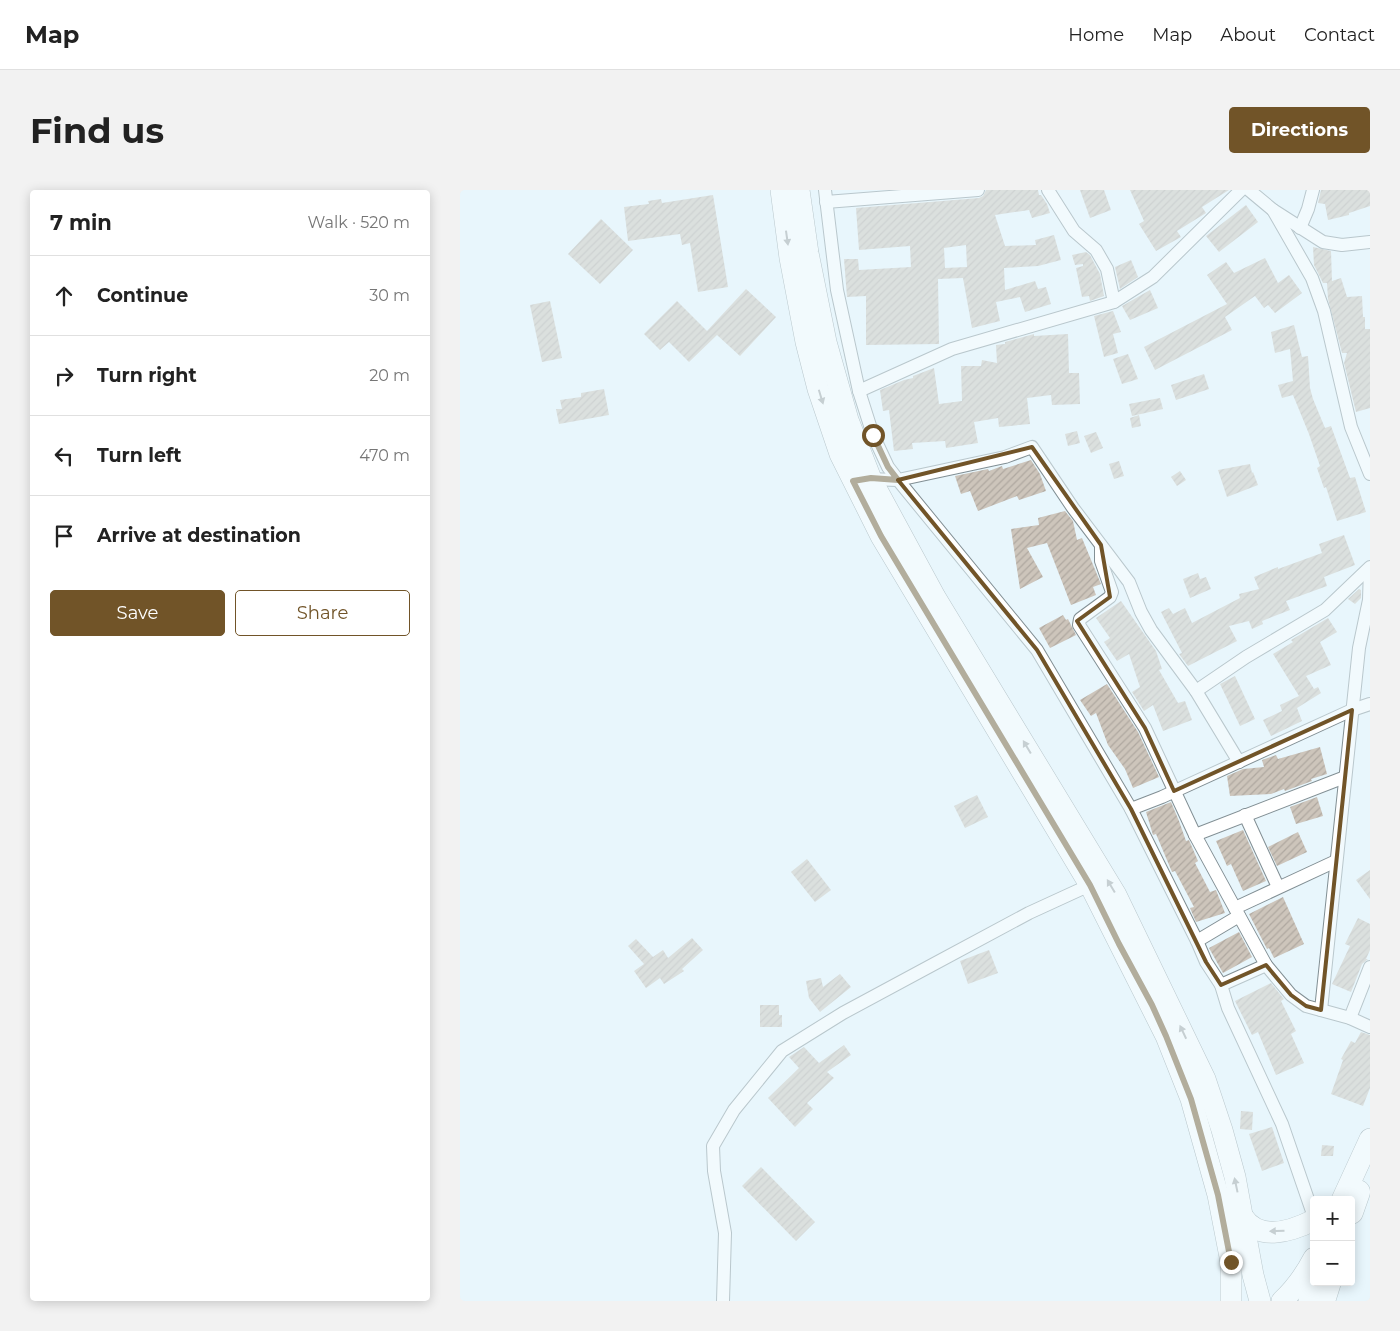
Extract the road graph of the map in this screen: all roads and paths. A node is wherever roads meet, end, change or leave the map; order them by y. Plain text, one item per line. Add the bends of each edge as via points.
1 (781, 190) edge
2 (799, 190) edge
3 (978, 190) edge
4 (1048, 190) edge
5 (1241, 190) edge
6 (1249, 190) edge
7 (1314, 190) edge
8 (928, 192) edge
9 (826, 196) edge
10 (1273, 210) junction
11 (1300, 228) junction
12 (1370, 242) edge
13 (1114, 302) junction
14 (859, 391) junction
15 (1370, 474) edge
16 (862, 480) junction
17 (898, 480) junction
18 (1101, 545) junction
19 (1370, 568) edge
20 (1196, 691) junction
21 (1370, 704) edge
22 (1352, 710) junction
23 (1239, 762) junction
24 (1345, 777) junction
25 (1174, 791) junction
26 (1131, 809) junction
27 (1245, 816) junction
28 (1195, 835) junction
29 (1336, 860) junction
30 (1090, 885) junction
31 (1278, 887) junction
32 (1237, 912) junction
33 (1197, 941) junction
34 (1266, 965) junction
35 (1370, 967) edge
36 (1221, 985) junction
37 (1321, 1010) junction
38 (1350, 1018) junction
39 (1370, 1027) edge
40 (1370, 1139) edge
41 (1370, 1151) edge
42 (1349, 1196) edge
43 (1350, 1196) edge
44 (1310, 1206) edge
45 (1243, 1217) junction
46 (1310, 1220) edge
47 (1310, 1266) edge
48 (1316, 1286) edge
49 (1328, 1286) edge
50 (723, 1301) edge
51 (1231, 1301) edge
52 (1260, 1301) edge
53 (1282, 1301) edge
54 (1309, 1301) edge
55 (1323, 1301) edge

1 -> 16 main road via 806,342 832,432
2 - 16 main road via 828,352
3 - 8 street
4 - 13 street via 1074,231 1096,250 1108,269
5 - 13 street via 1153,277
6 - 10 street
7 - 11 street
8 - 9 street
9 - 14 street via 837,290
10 - 11 street
10 - 15 street via 1312,278 1324,311 1351,427
11 - 12 street via 1323,242 1342,245
13 - 14 street via 952,348
14 - 17 street via 873,435
16 - 17 street
16 - 30 main road via 881,536
45 -> 16 main road via 1235,1177 1205,1079 1116,895
17 - 18 street via 1032,447
17 - 26 street via 1037,650
18 - 20 street via 1130,582 1151,630
18 - 25 street via 1102,561 1112,592 1110,597 1080,619 1079,625 1145,728
19 - 20 street via 1325,610
19 - 22 street via 1370,600 1360,637
20 - 23 street
21 - 22 street
22 - 23 street
22 - 24 street
23 - 25 street
24 - 27 street
24 - 29 street
25 - 26 street
25 - 28 street
26 - 33 street
27 - 28 street
27 - 31 street
28 - 32 street
29 - 31 street
29 - 37 street
30 - 50 street via 1029,913 934,964 782,1051 734,1110 713,1146 724,1233
30 - 51 main road via 1152,1005 1191,1099 1218,1195 1231,1262
31 - 32 street
32 - 33 street
32 - 34 street
33 - 36 street
34 - 36 street
34 - 37 street via 1291,995 1306,1006
35 - 38 street
36 - 44 street via 1228,1008 1282,1124
37 - 38 street
38 - 39 street
40 - 42 main road
41 - 43 main road
46 -> 45 main road via 1288,1231 1266,1232 1252,1228
45 - 52 main road
47 - 53 main road
48 - 54 main road
49 - 55 highway

